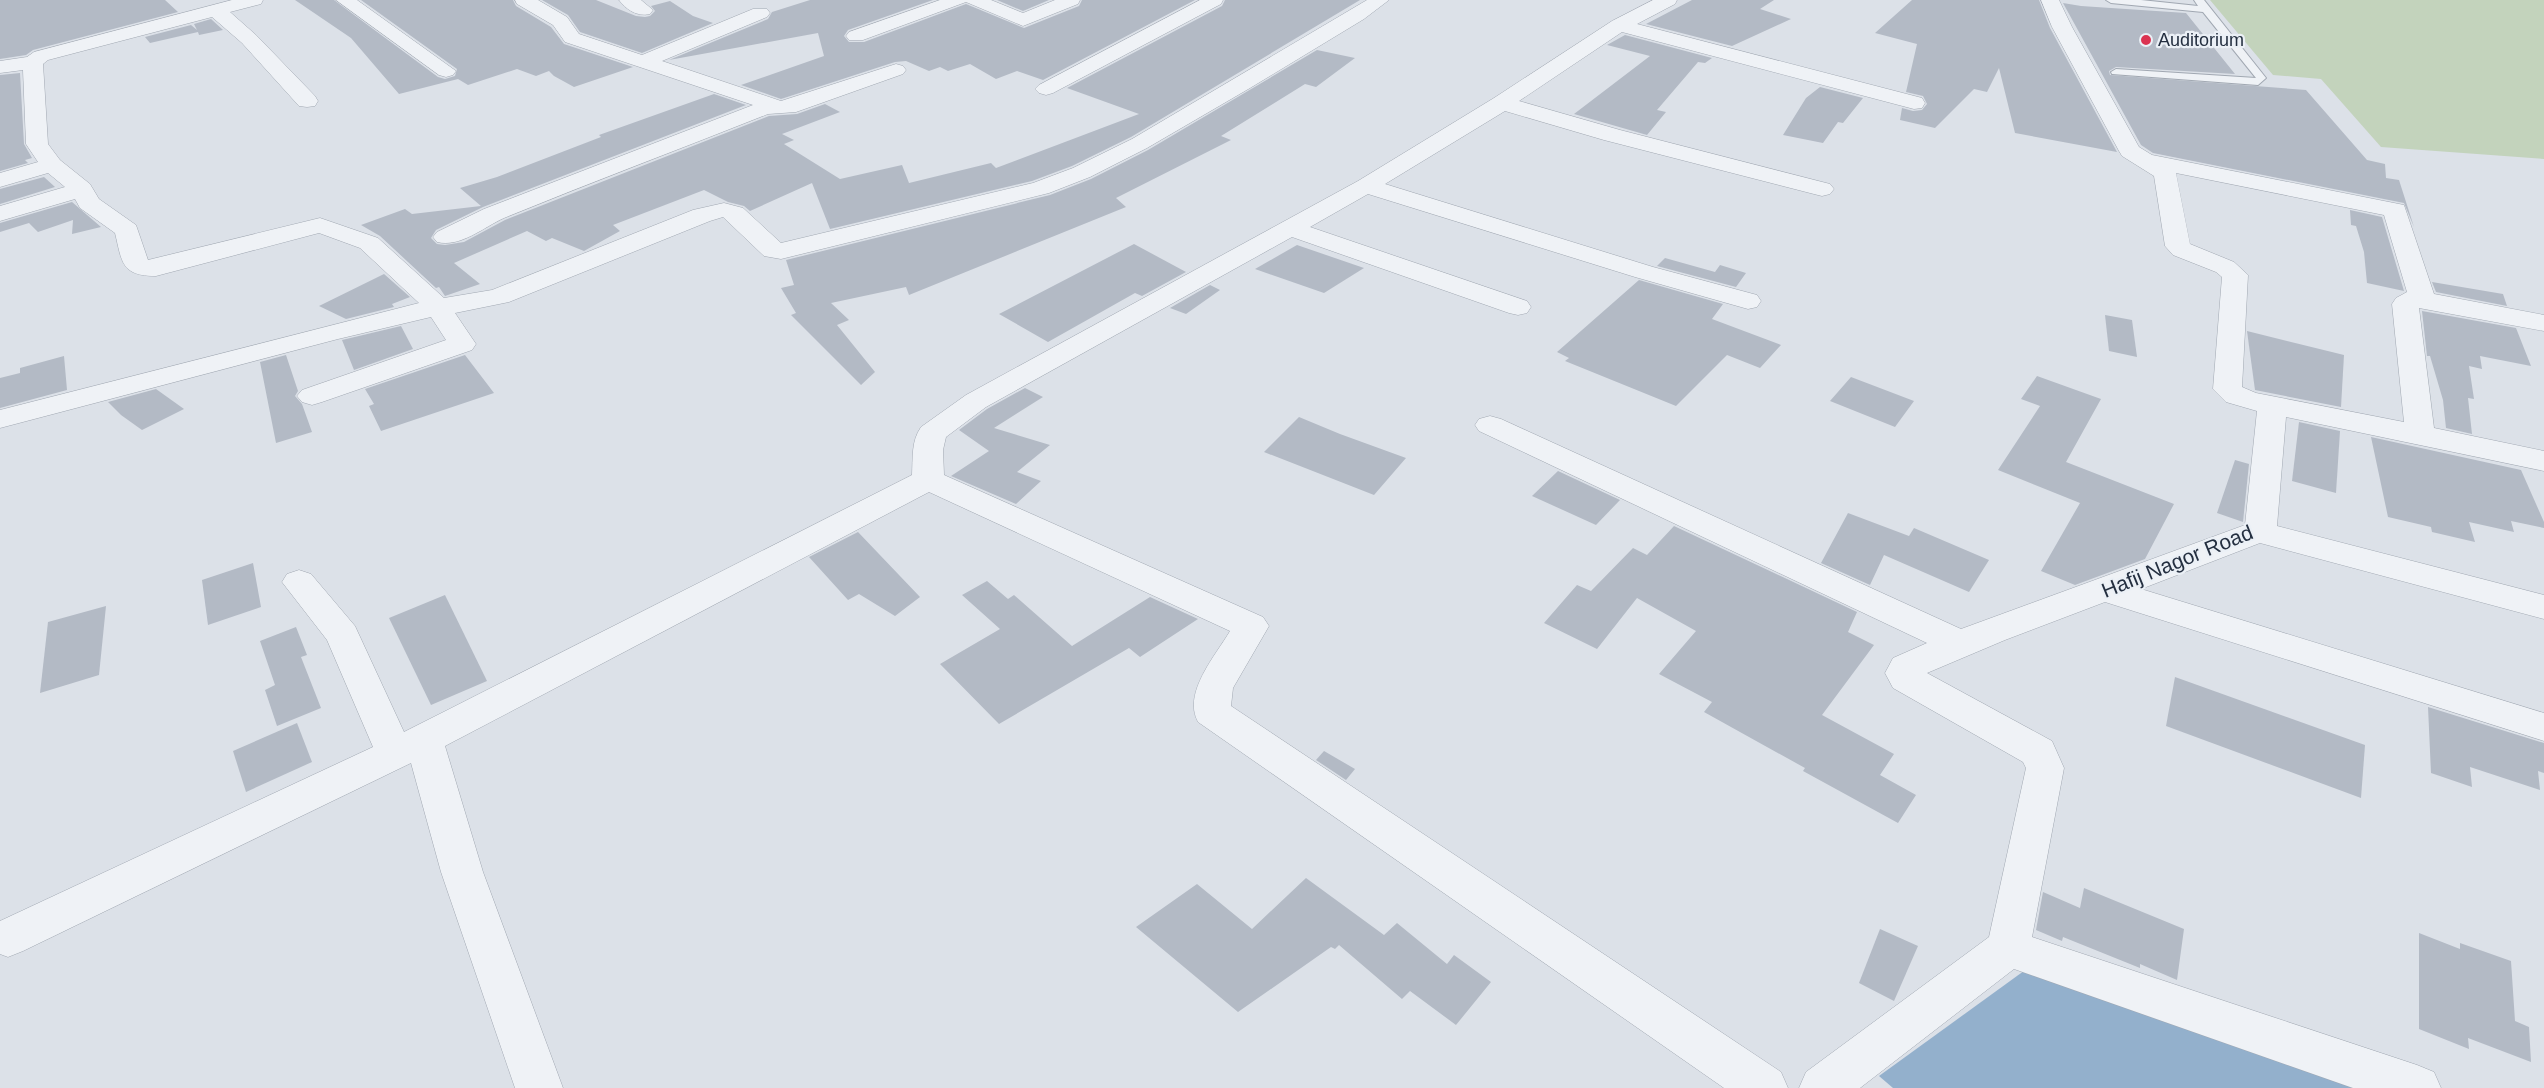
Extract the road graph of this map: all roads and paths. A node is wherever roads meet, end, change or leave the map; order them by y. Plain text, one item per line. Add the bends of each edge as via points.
1 (254, 0) edge
2 (345, 0) edge
3 (524, 0) edge
4 (958, 0) edge
5 (974, 0) edge
6 (1071, 0) edge
7 (1214, 0) edge
8 (1380, 0) edge
9 (1668, 0) edge
10 (2050, 0) edge
11 (2111, 0) edge
12 (2202, 4) edge
13 (216, 10) junction
14 (760, 13) dead end
15 (1619, 25) junction
16 (856, 36) dead end
17 (645, 61) junction
18 (33, 62) junction
19 (0, 67) edge
20 (896, 70) dead end
21 (446, 71) dead end
22 (2116, 72) dead end
23 (1046, 89) dead end
24 (307, 101) dead end
25 (1502, 103) junction
26 (1914, 103) dead end
27 (768, 108) junction
28 (2140, 159) junction
29 (52, 165) junction
30 (0, 180) edge
31 (1366, 186) junction
32 (82, 189) junction
33 (1822, 189) dead end
34 (0, 214) edge
35 (1292, 229) junction
36 (446, 237) dead end
37 (2423, 300) junction
38 (1748, 301) dead end
39 (438, 307) junction
40 (1518, 308) dead end
41 (2544, 323) edge
42 (312, 396) dead end
43 (2272, 405) junction
44 (0, 419) edge
45 (1490, 425) dead end
46 (2420, 434) junction
47 (2544, 461) edge
48 (928, 480) junction
49 (2258, 532) junction
50 (299, 582) dead end
51 (2107, 591) junction
52 (2544, 607) edge
53 (1959, 643) junction
54 (2544, 727) edge
55 (410, 747) junction
56 (9, 938) dead end
57 (2008, 948) junction
58 (539, 1088) edge
59 (1764, 1088) edge
60 (1823, 1088) edge
61 (2417, 1088) edge

1 - 13 street
2 - 21 street
3 - 17 street via 560,21 572,38
4 - 16 street
5 - 6 street via 1023,20
7 - 23 street
8 - 39 street via 1297,53 1075,177 781,251 773,251 735,213 724,210 702,215 500,296
9 - 15 street
10 - 28 street via 2130,151
11 - 12 lane
12 - 22 lane via 2261,78 2258,82
13 - 18 street via 41,56
13 - 24 street
14 - 17 street
15 - 25 street
15 - 26 street
17 - 27 street via 773,105
18 - 19 street
18 - 29 street via 37,144
20 - 27 street via 788,107
25 - 31 street
25 - 33 street
27 - 36 street via 493,214
28 - 37 street via 2395,210
28 - 43 street via 2166,176 2178,246 2235,275 2227,389 2237,396
29 - 30 street
29 - 32 street
31 - 35 street
31 - 38 street
32 - 34 street
32 - 39 street via 89,202 127,230 135,263 143,268 156,268 320,225 369,243
35 - 40 street
35 - 48 street via 976,401 932,433
37 - 41 street
37 - 46 street via 2413,299 2405,304
39 - 42 street via 462,344
39 - 44 street
43 - 46 street
43 - 49 street, Hafij Nagor Road
45 - 53 street
46 - 47 street
48 - 55 street
48 - 59 street via 1251,626 1215,688 1211,712
49 - 51 street, Hafij Nagor Road
49 - 52 street
50 - 55 street via 342,635
51 - 53 street, Hafij Nagor Road
51 - 54 street
53 - 57 street, Hafij Nagor Road via 1906,667 1903,673 2038,752 2045,768
55 - 56 street
55 - 58 street via 462,872
57 - 60 street
57 - 61 street

